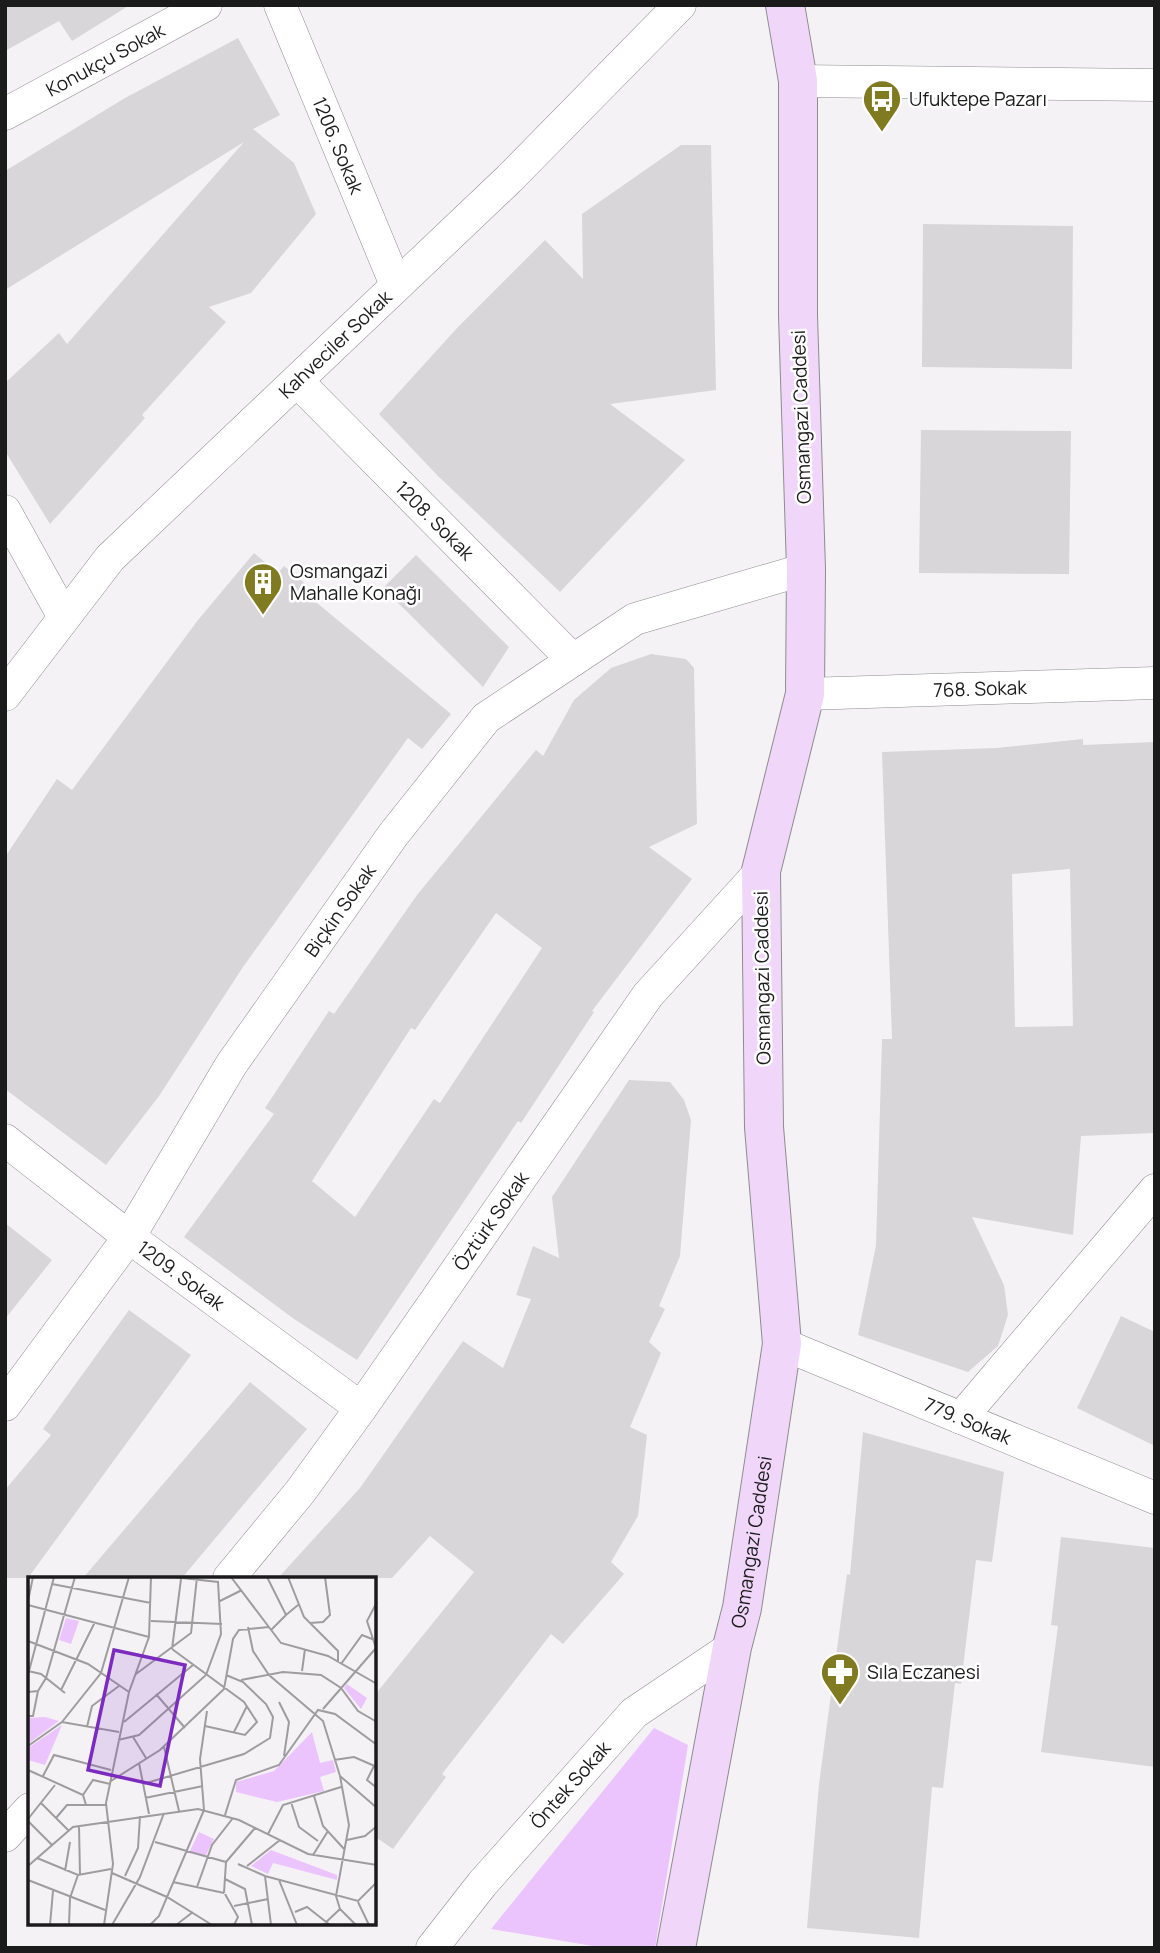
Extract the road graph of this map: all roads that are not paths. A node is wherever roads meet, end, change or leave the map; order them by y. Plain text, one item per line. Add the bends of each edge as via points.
1 (206, 5) edge
2 (280, 5) edge
3 (680, 5) edge
4 (785, 5) edge
5 (798, 81) junction
6 (1155, 85) edge
7 (5, 114) edge
8 (396, 285) junction
9 (297, 381) junction
10 (5, 511) edge
11 (806, 569) junction
12 (64, 617) junction
13 (573, 660) junction
14 (1155, 683) edge
15 (805, 694) junction
16 (5, 695) edge
17 (761, 871) junction
18 (5, 1140) edge
19 (1155, 1190) edge
20 (130, 1237) junction
21 (782, 1344) junction
22 (5, 1405) edge
23 (361, 1408) junction
24 (961, 1418) junction
25 (1155, 1498) edge
26 (230, 1577) edge
27 (732, 1647) junction
28 (28, 1811) edge
29 (5, 1836) edge
30 (432, 1948) edge
31 (676, 1948) edge

1 - 7 street, Konukçu Sokak
2 - 8 street, 1206. Sokak
3 - 8 street, Kahveciler Sokak via 509,179
4 - 5 main road, Osmangazi Caddesi
5 - 6 street
5 - 11 main road, Osmangazi Caddesi via 798,315
8 - 9 street, Kahveciler Sokak
9 - 12 street, Kahveciler Sokak via 110,558
9 - 13 street, 1208. Sokak
10 - 12 street
11 - 13 street, Biçkin Sokak via 635,620
11 - 15 main road, Osmangazi Caddesi
12 - 16 street, Kahveciler Sokak
13 - 20 street, Biçkin Sokak via 486,718 393,835 231,1065
14 - 15 street, 768. Sokak
15 - 17 main road, Osmangazi Caddesi
17 - 21 main road, Osmangazi Caddesi via 764,1127
17 - 23 street, Öztürk Sokak via 648,995
18 - 20 street, 1209. Sokak
19 - 24 street
20 - 22 street, Biçkin Sokak
20 - 23 street, 1209. Sokak
21 - 24 street, 779. Sokak
21 - 27 main road, Osmangazi Caddesi via 742,1608
23 - 26 street, Öztürk Sokak
24 - 25 street, 779. Sokak
27 - 30 street, Öntek Sokak via 634,1713 482,1884
27 - 31 main road, Osmangazi Caddesi
28 - 29 street

